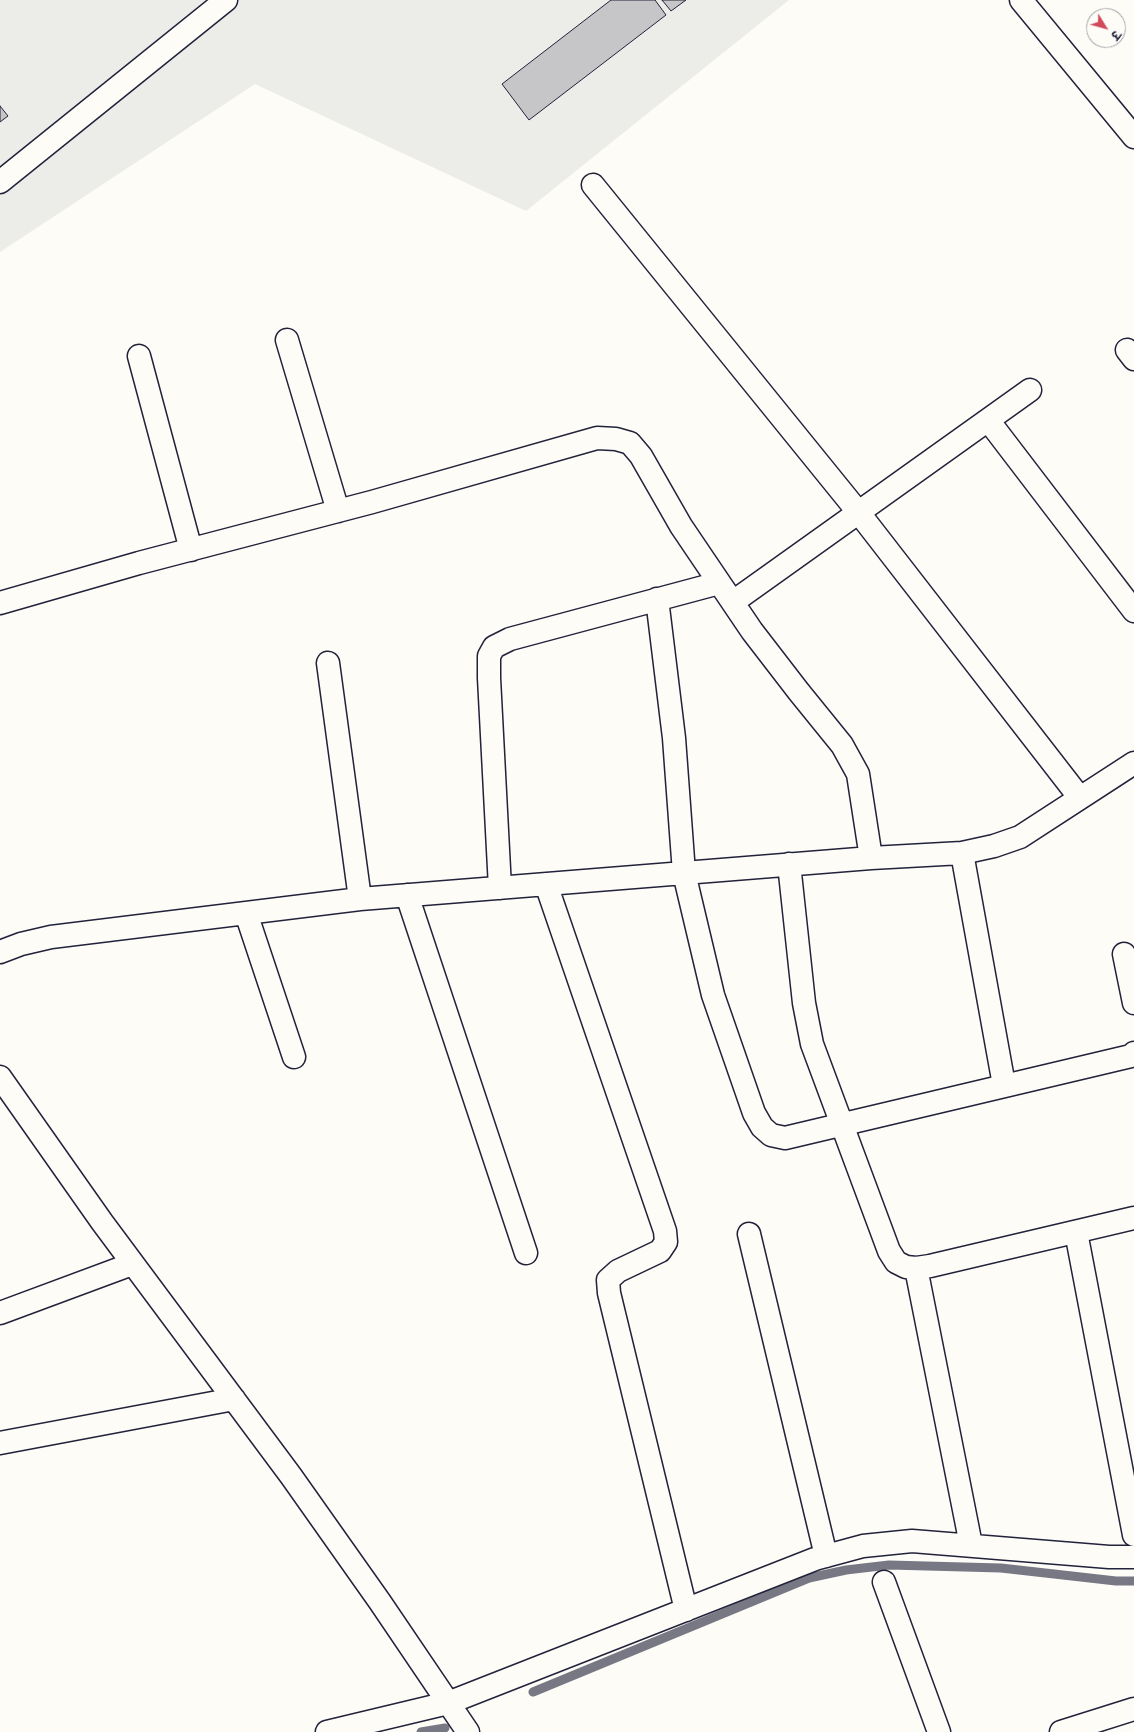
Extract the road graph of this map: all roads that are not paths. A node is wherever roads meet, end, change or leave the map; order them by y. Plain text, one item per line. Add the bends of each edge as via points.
1 (226, 0) edge
2 (1021, 0) edge
3 (1134, 137) edge
4 (0, 182) edge
5 (593, 185) dead end
6 (287, 340) dead end
7 (139, 356) dead end
8 (1030, 390) dead end
9 (988, 420) junction
10 (338, 512) junction
11 (859, 513) junction
12 (191, 550) junction
13 (719, 583) junction
14 (657, 599) junction
15 (733, 602) junction
16 (0, 603) edge
17 (1134, 611) edge
18 (328, 663) dead end
19 (1134, 763) edge
20 (1080, 798) junction
21 (962, 853) junction
22 (871, 858) junction
23 (789, 864) junction
24 (684, 873) junction
25 (546, 884) junction
26 (500, 888) junction
27 (407, 895) junction
28 (360, 899) junction
29 (246, 913) junction
30 (0, 952) edge
31 (1124, 954) dead end
32 (1134, 1003) edge
33 (1134, 1053) edge
34 (294, 1057) dead end
35 (0, 1077) edge
36 (1004, 1085) junction
37 (841, 1125) junction
38 (1134, 1218) edge
39 (1076, 1232) junction
40 (749, 1234) dead end
41 (526, 1253) dead end
42 (132, 1264) junction
43 (916, 1268) junction
44 (0, 1312) edge
45 (234, 1400) junction
46 (0, 1443) edge
47 (1134, 1535) edge
48 (971, 1545) junction
49 (826, 1556) junction
50 (1134, 1557) edge
51 (884, 1582) dead end
52 (686, 1610) junction
53 (448, 1703) junction
54 (1134, 1709) edge
55 (327, 1732) edge
56 (468, 1732) edge
57 (939, 1732) edge
58 (1060, 1732) edge

1 - 4 street
2 - 3 street
5 - 11 street
6 - 10 street
7 - 12 street
8 - 9 street
9 - 11 street
9 - 17 street
10 - 12 street
10 - 13 street via 597,438 616,439 630,443 641,456 681,526
11 - 15 street
11 - 20 street
12 - 16 street
13 - 14 street
13 - 15 street
14 - 24 street via 674,738
14 - 26 street via 510,639 494,648 489,656 488,678
15 - 22 street via 752,631 842,745 858,774
18 - 28 street
19 - 20 street
20 - 21 street via 1020,837
21 - 22 street
21 - 36 street
22 - 23 street
23 - 24 street
23 - 37 street via 804,1003 811,1037
24 - 25 street
24 - 37 street via 713,995 754,1113 762,1127 771,1135 785,1138
25 - 26 street
25 - 52 street via 665,1231 666,1242 660,1251 618,1270 608,1280 608,1293
26 - 27 street
27 - 28 street
27 - 41 street
28 - 29 street
29 - 30 street via 51,937
29 - 34 street
31 - 32 street
33 - 36 street via 1131,1056
35 - 42 street
36 - 37 street
37 - 43 street via 888,1251 896,1262
38 - 39 street
39 - 43 street
39 - 47 street
40 - 49 street
42 - 44 street
42 - 45 street
43 - 48 street
45 - 46 street
45 - 53 street via 376,1595
48 - 49 street via 912,1541 863,1546
48 - 50 street
49 - 52 street
51 - 57 street
52 - 53 street
53 - 55 street
53 - 56 street
54 - 58 street

